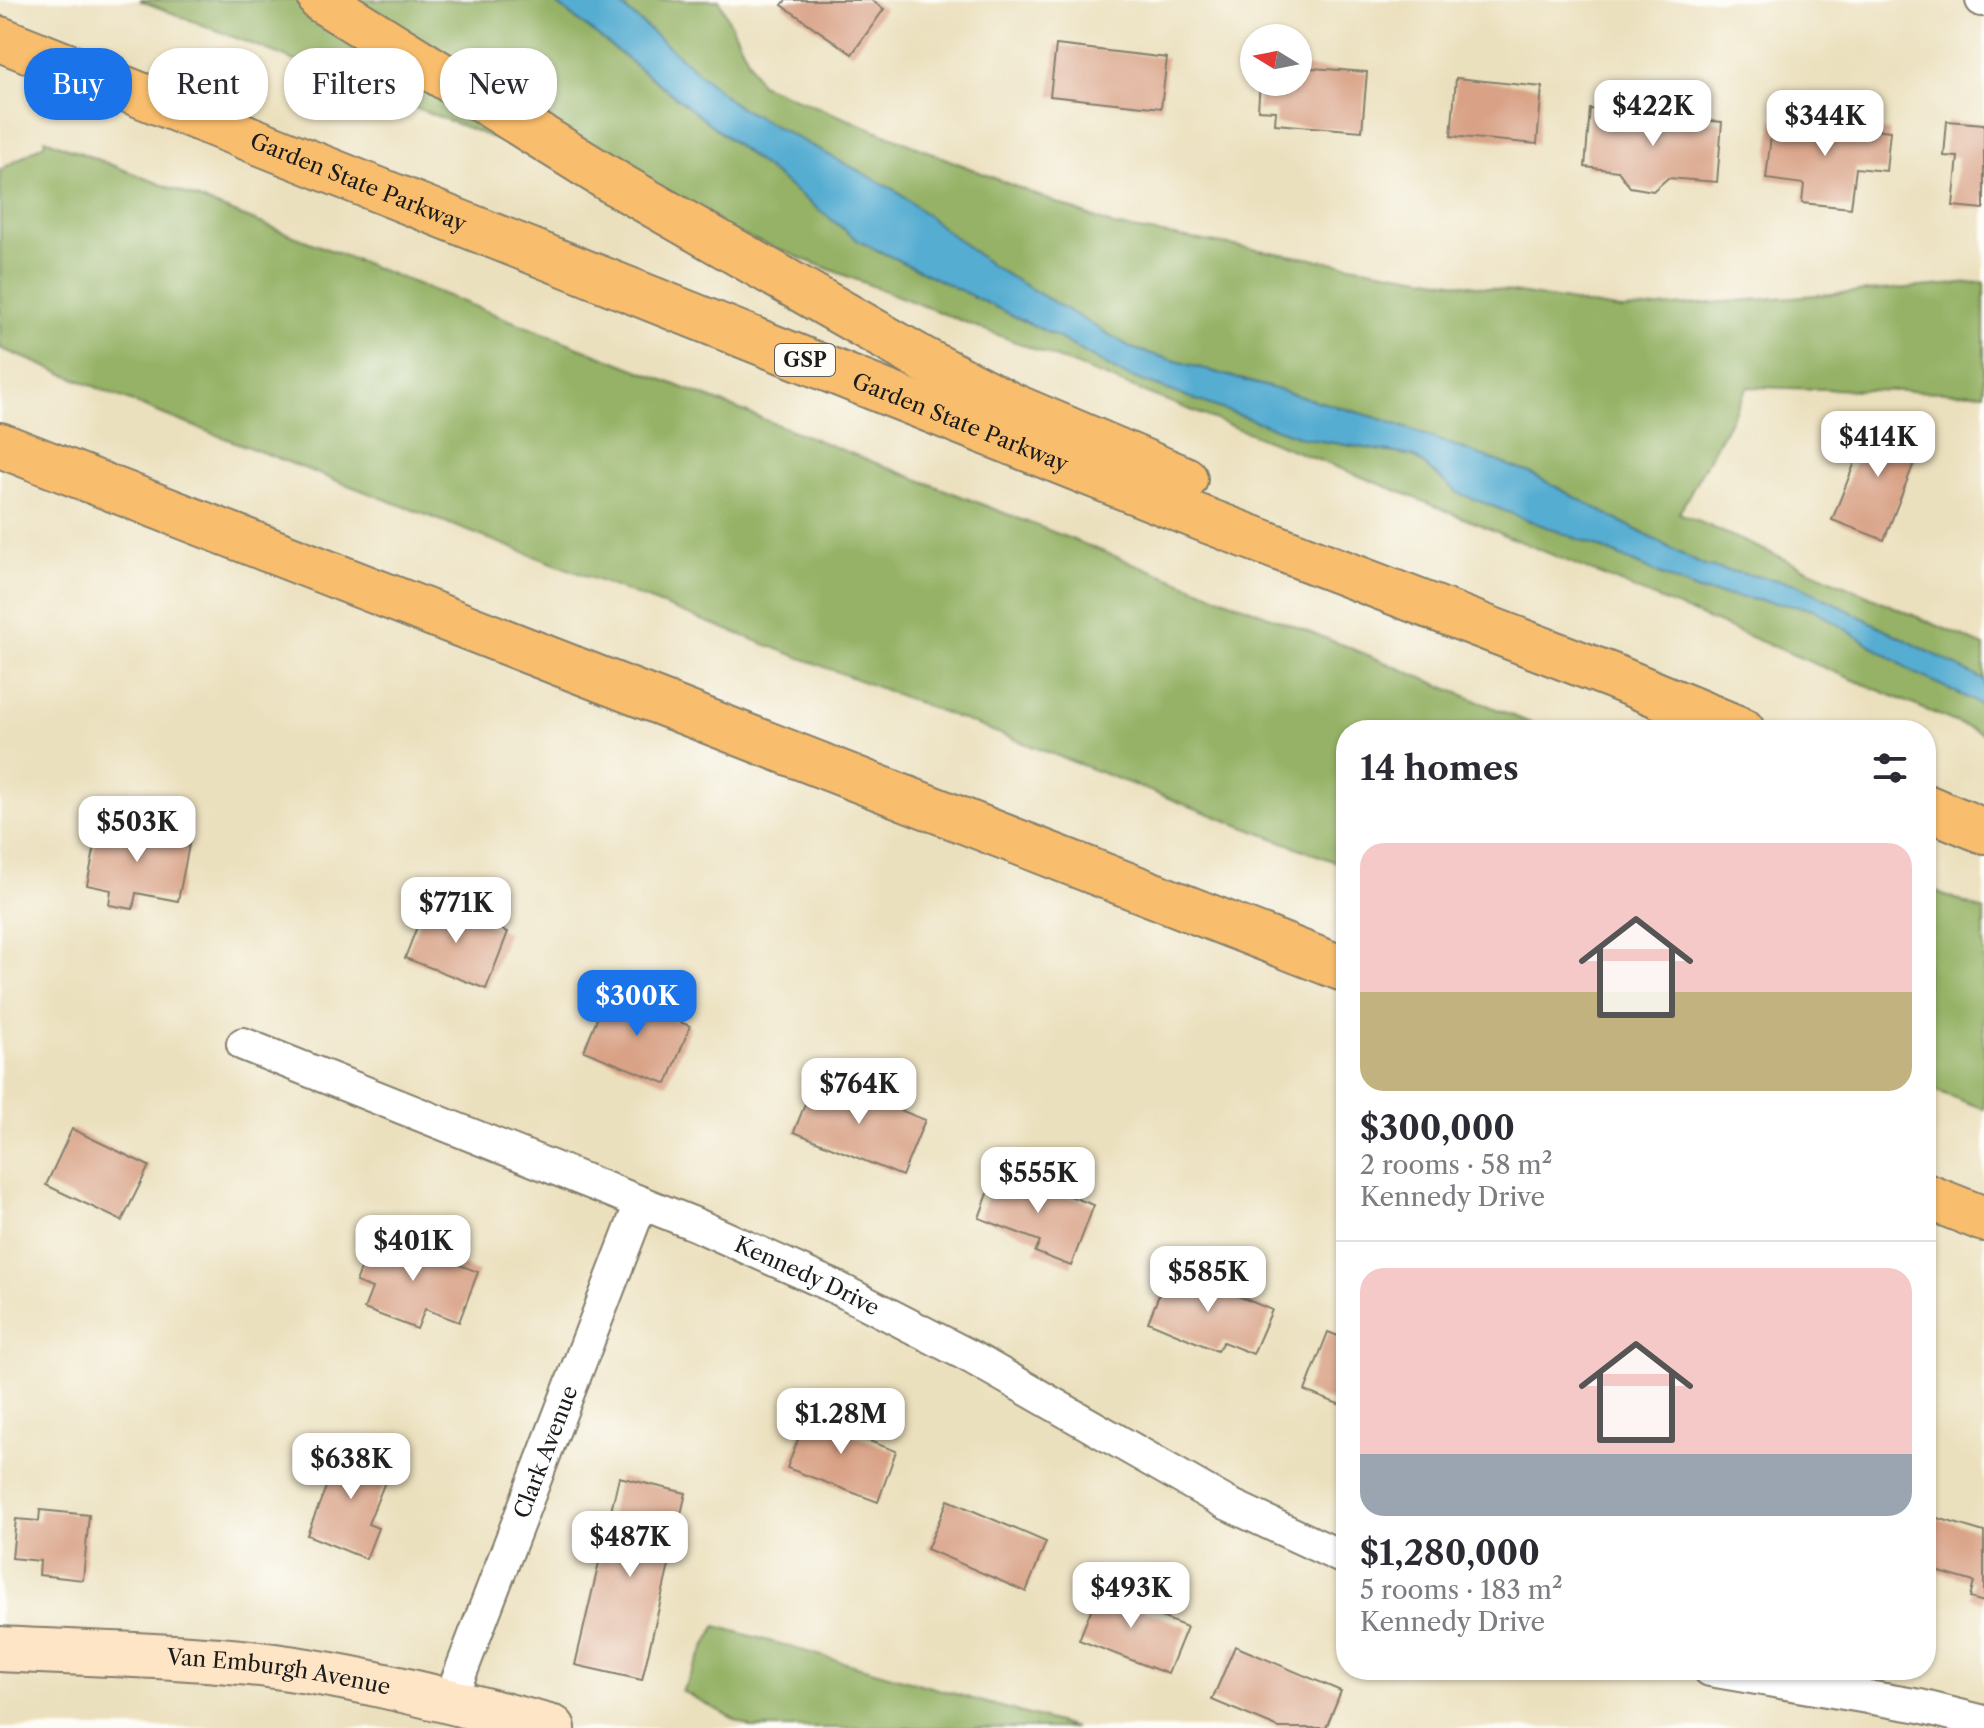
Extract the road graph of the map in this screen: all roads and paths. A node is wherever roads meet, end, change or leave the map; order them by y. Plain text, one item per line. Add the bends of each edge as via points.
1 (321, 0) edge
2 (0, 39) edge
3 (0, 445) edge
4 (1612, 676) junction
5 (1718, 720) edge
6 (1936, 811) edge
7 (1984, 831) edge
8 (1336, 966) edge
9 (243, 1044) dead end
10 (1936, 1200) edge
11 (641, 1203) junction
12 (1984, 1219) edge
13 (1336, 1554) edge
14 (0, 1649) edge
15 (1768, 1680) edge
16 (450, 1700) junction
17 (1984, 1722) edge
18 (553, 1728) edge

1 - 4 highway via 630,192 924,360 1011,405 1218,492
2 - 4 highway, Garden State Parkway / GSP via 1196,516
3 - 8 highway
4 - 5 highway, Garden State Parkway / GSP
6 - 7 highway
9 - 11 street, Kennedy Drive
10 - 12 highway
11 - 13 street, Kennedy Drive via 849,1294 971,1357 1226,1503
11 - 16 street, Clark Avenue
14 - 16 main road, Van Emburgh Avenue via 221,1660
15 - 17 street
16 - 18 main road, Van Emburgh Avenue

